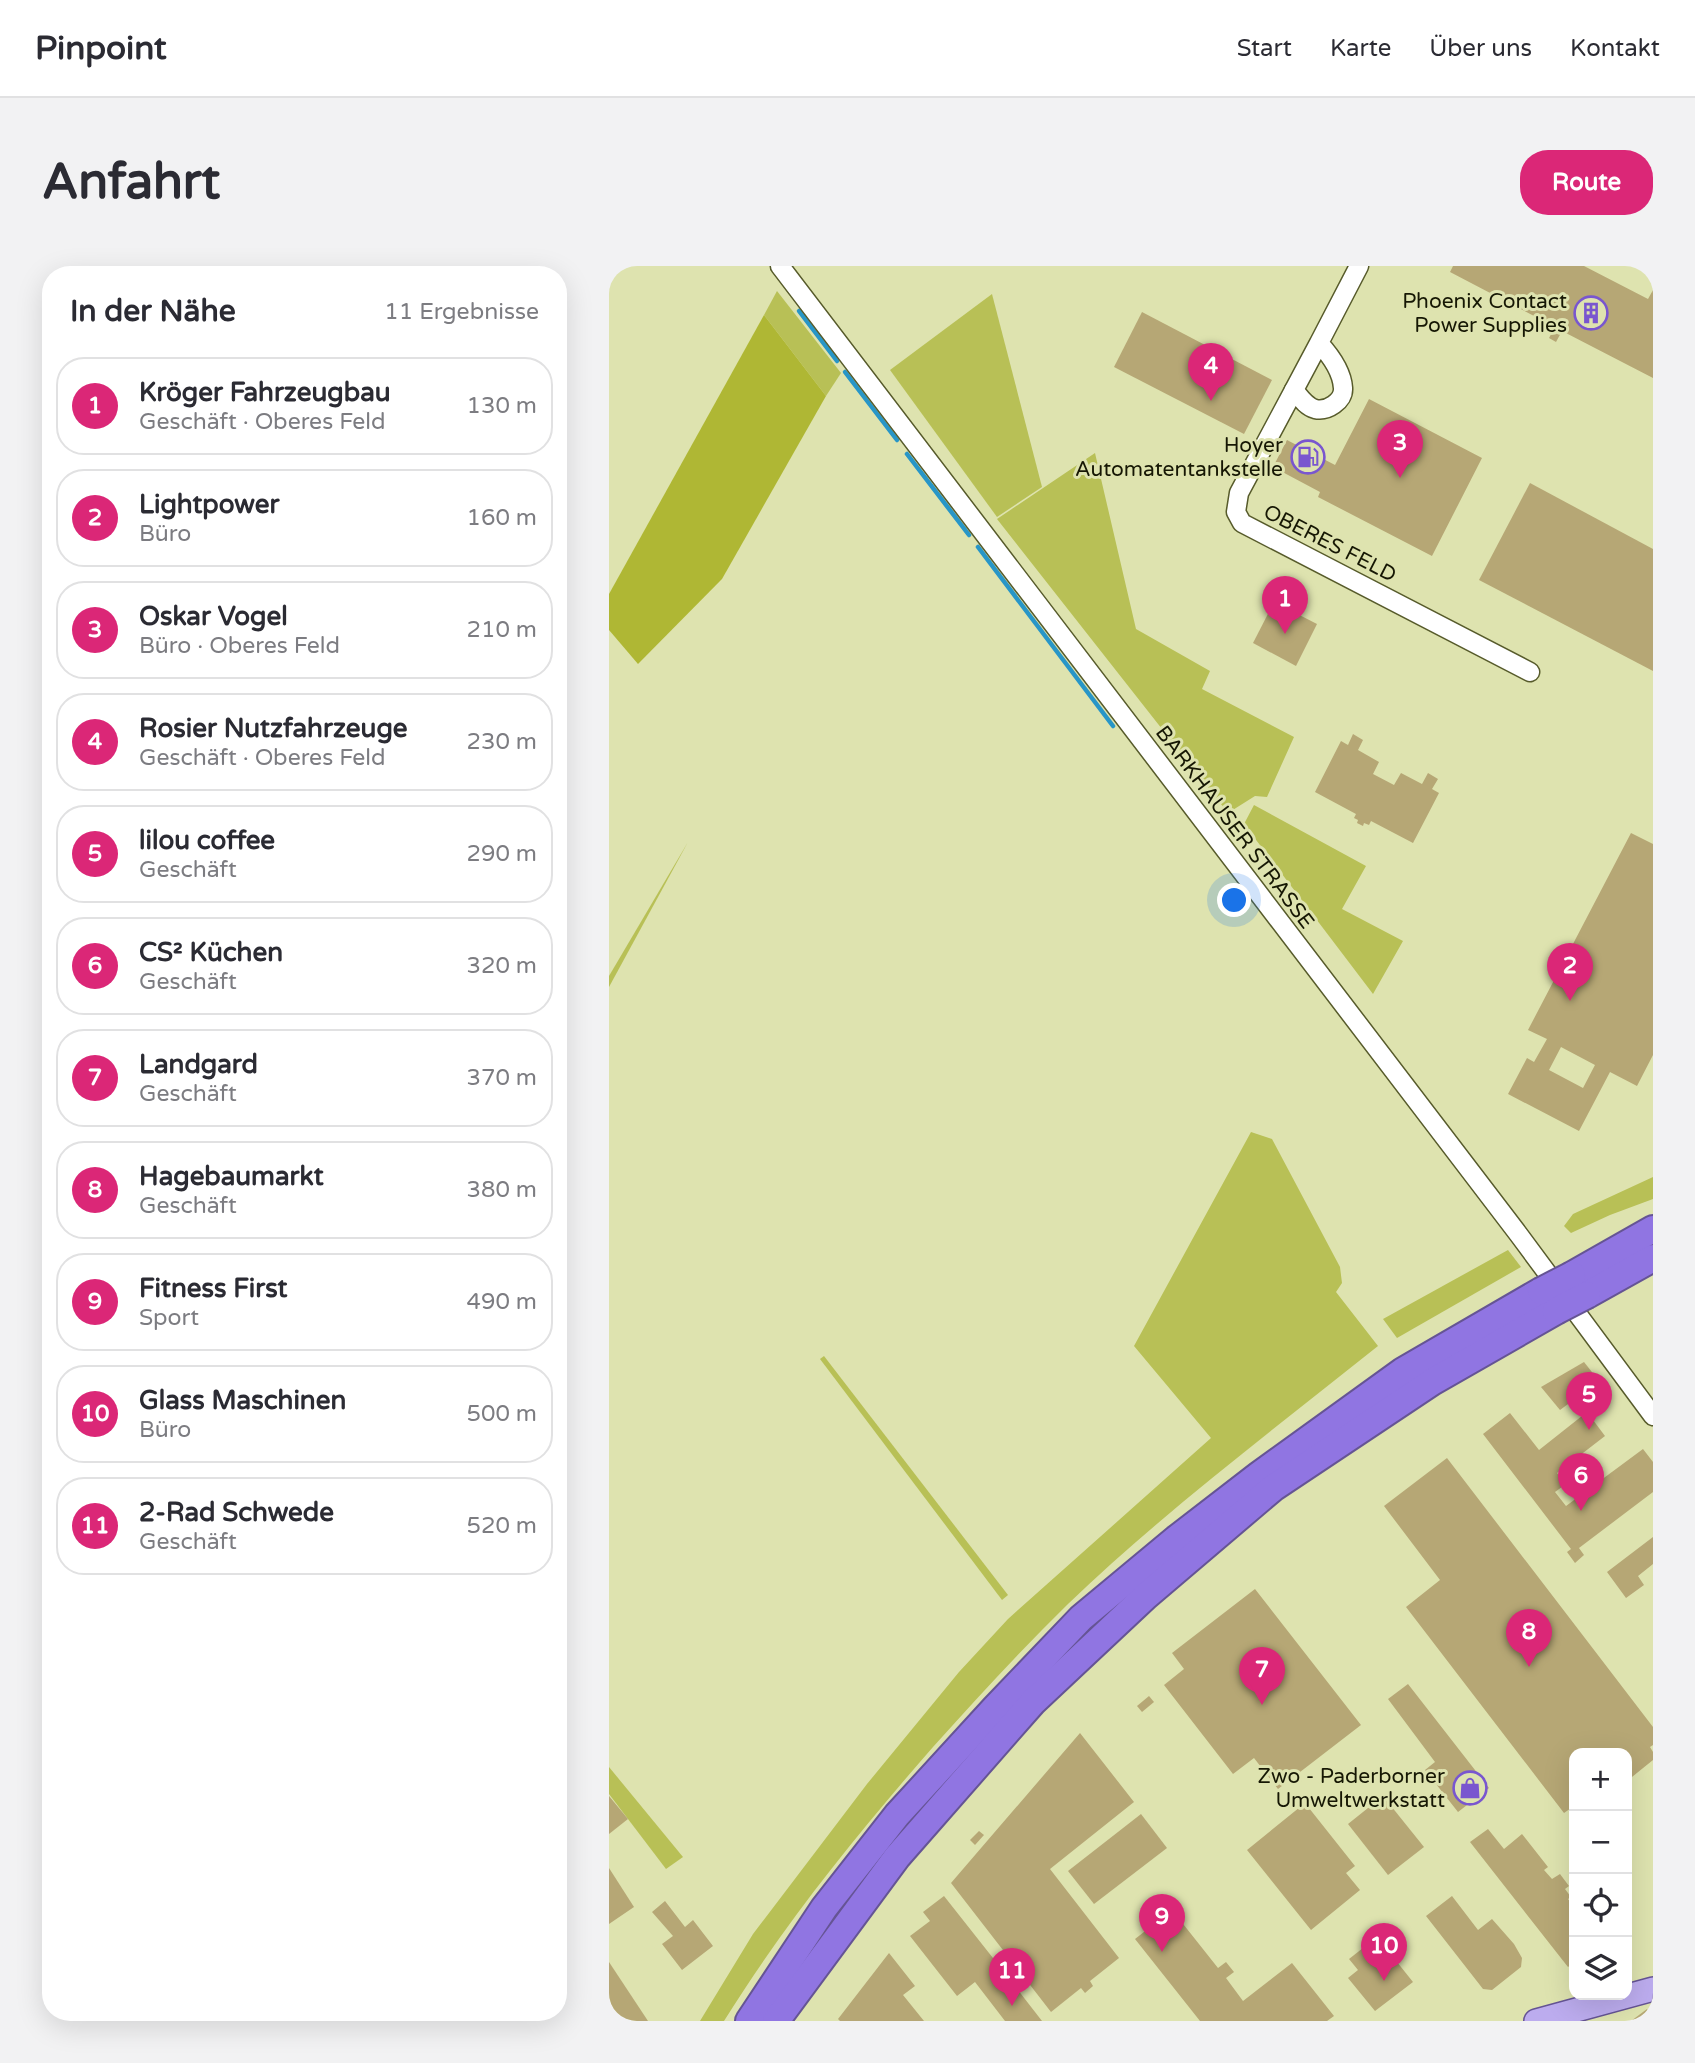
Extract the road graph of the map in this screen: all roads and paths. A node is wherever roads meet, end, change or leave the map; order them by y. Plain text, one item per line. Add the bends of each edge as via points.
1 (780, 266) edge
2 (1359, 266) edge
3 (1319, 343) junction
4 (1294, 390) junction
5 (1530, 673) dead end
6 (1653, 1230) edge
7 (1653, 1241) edge
8 (1653, 1258) edge
9 (1653, 1268) edge
10 (1580, 1285) junction
11 (1418, 1377) junction
12 (1653, 1416) edge
13 (1653, 1989) edge
14 (749, 2021) edge
15 (776, 2021) edge
16 (1536, 2021) edge

1 - 12 street, BARKHAUSER STRASSE
2 - 3 street, OBERES FELD
3 - 4 street, OBERES FELD
3 - 4 street via 1330,355 1343,385 1341,397 1332,406 1316,409
4 - 5 street, OBERES FELD via 1239,493 1236,512 1242,523
6 - 10 highway
7 - 10 highway
8 - 10 highway
9 - 10 highway
10 - 11 highway, bridge
11 - 14 highway via 1259,1475 1081,1618 897,1815 824,1908
11 - 15 highway via 1273,1488 1146,1596 1033,1702 897,1857
13 - 16 main road

